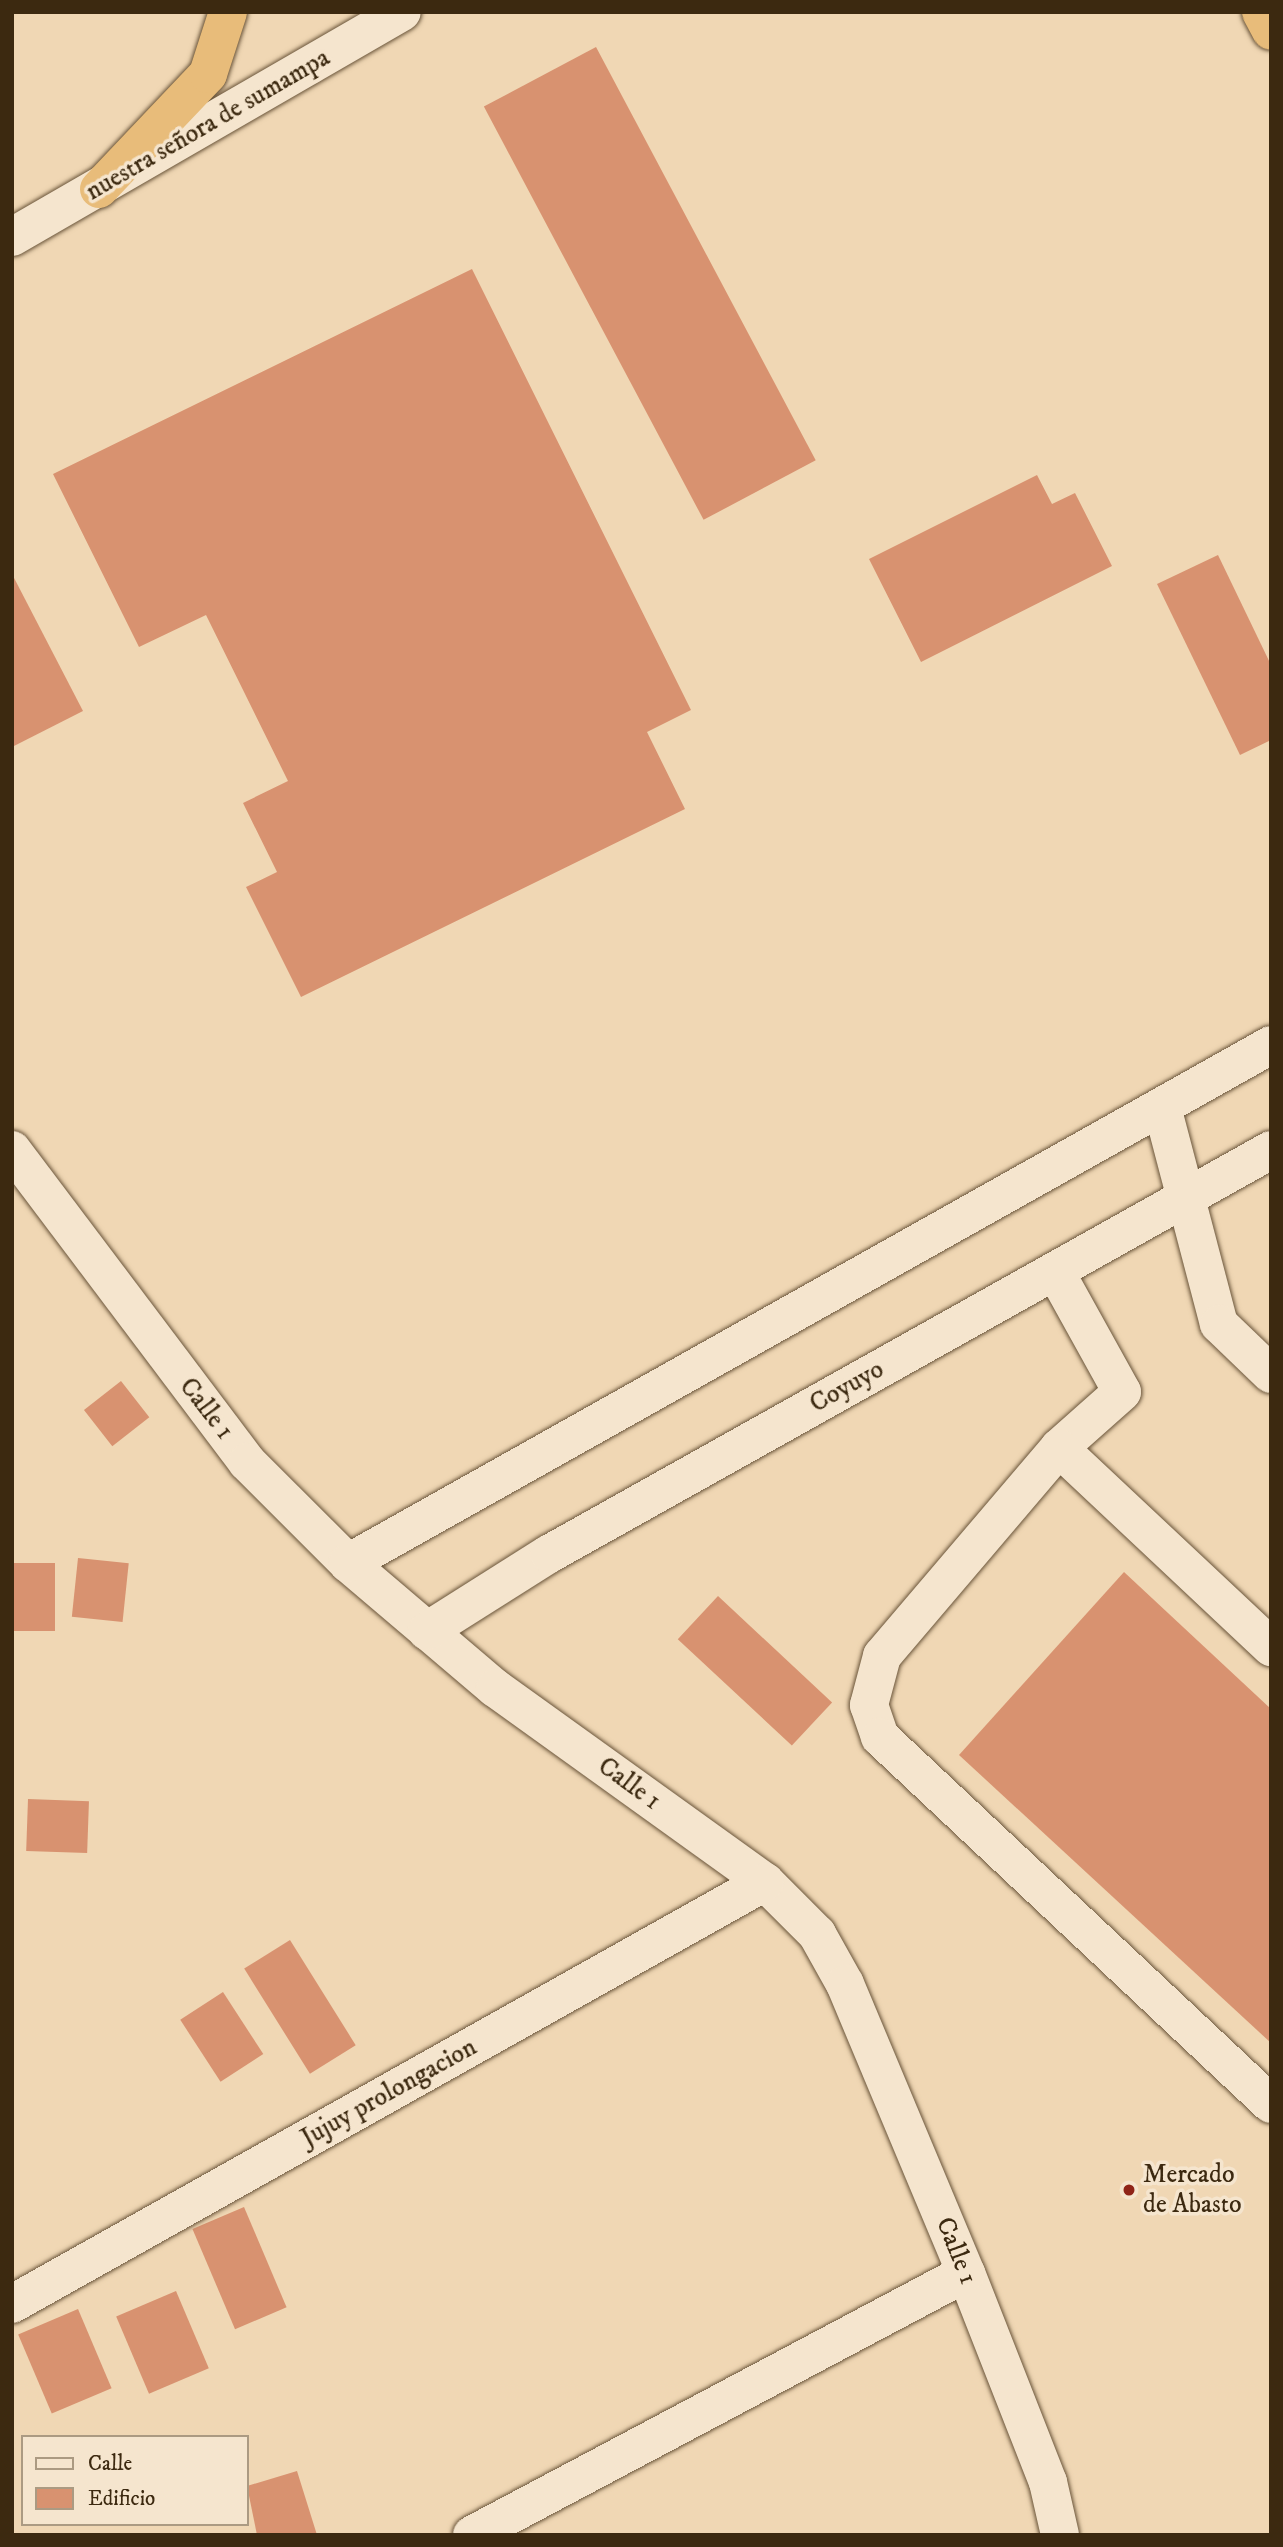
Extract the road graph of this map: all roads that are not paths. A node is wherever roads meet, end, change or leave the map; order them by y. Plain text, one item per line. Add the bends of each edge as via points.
1 (228, 12) edge
2 (402, 12) edge
3 (1261, 12) edge
4 (1271, 31) edge
5 (99, 189) junction
6 (12, 237) edge
7 (1271, 1045) edge
8 (1162, 1107) junction
9 (12, 1150) edge
10 (1271, 1150) edge
11 (1189, 1195) junction
12 (1055, 1271) junction
13 (1271, 1374) edge
14 (1059, 1448) junction
15 (348, 1563) junction
16 (427, 1631) junction
17 (1271, 1647) edge
18 (765, 1882) junction
19 (1271, 2104) edge
20 (965, 2273) junction
21 (12, 2304) edge
22 (472, 2535) edge
23 (1060, 2535) edge

1 - 5 highway via 208,74
2 - 5 street, nuestra señora de sumampa
3 - 4 highway
5 - 6 street, nuestra señora de sumampa
7 - 8 street
8 - 11 street
8 - 15 street
9 - 15 street, Calle 1 via 247,1462
10 - 11 street, Coyuyo
11 - 12 street, Coyuyo
11 - 13 street via 1219,1324
12 - 14 street via 1122,1392
12 - 16 street, Coyuyo via 549,1554
14 - 17 street
14 - 19 street via 882,1656 869,1705 880,1737
15 - 16 street, Calle 1
16 - 18 street, Calle 1 via 495,1688
18 - 20 street, Calle 1 via 817,1934 845,1984
18 - 21 street, Jujuy prolongacion
20 - 22 street
20 - 23 street, Calle 1 via 1048,2482

